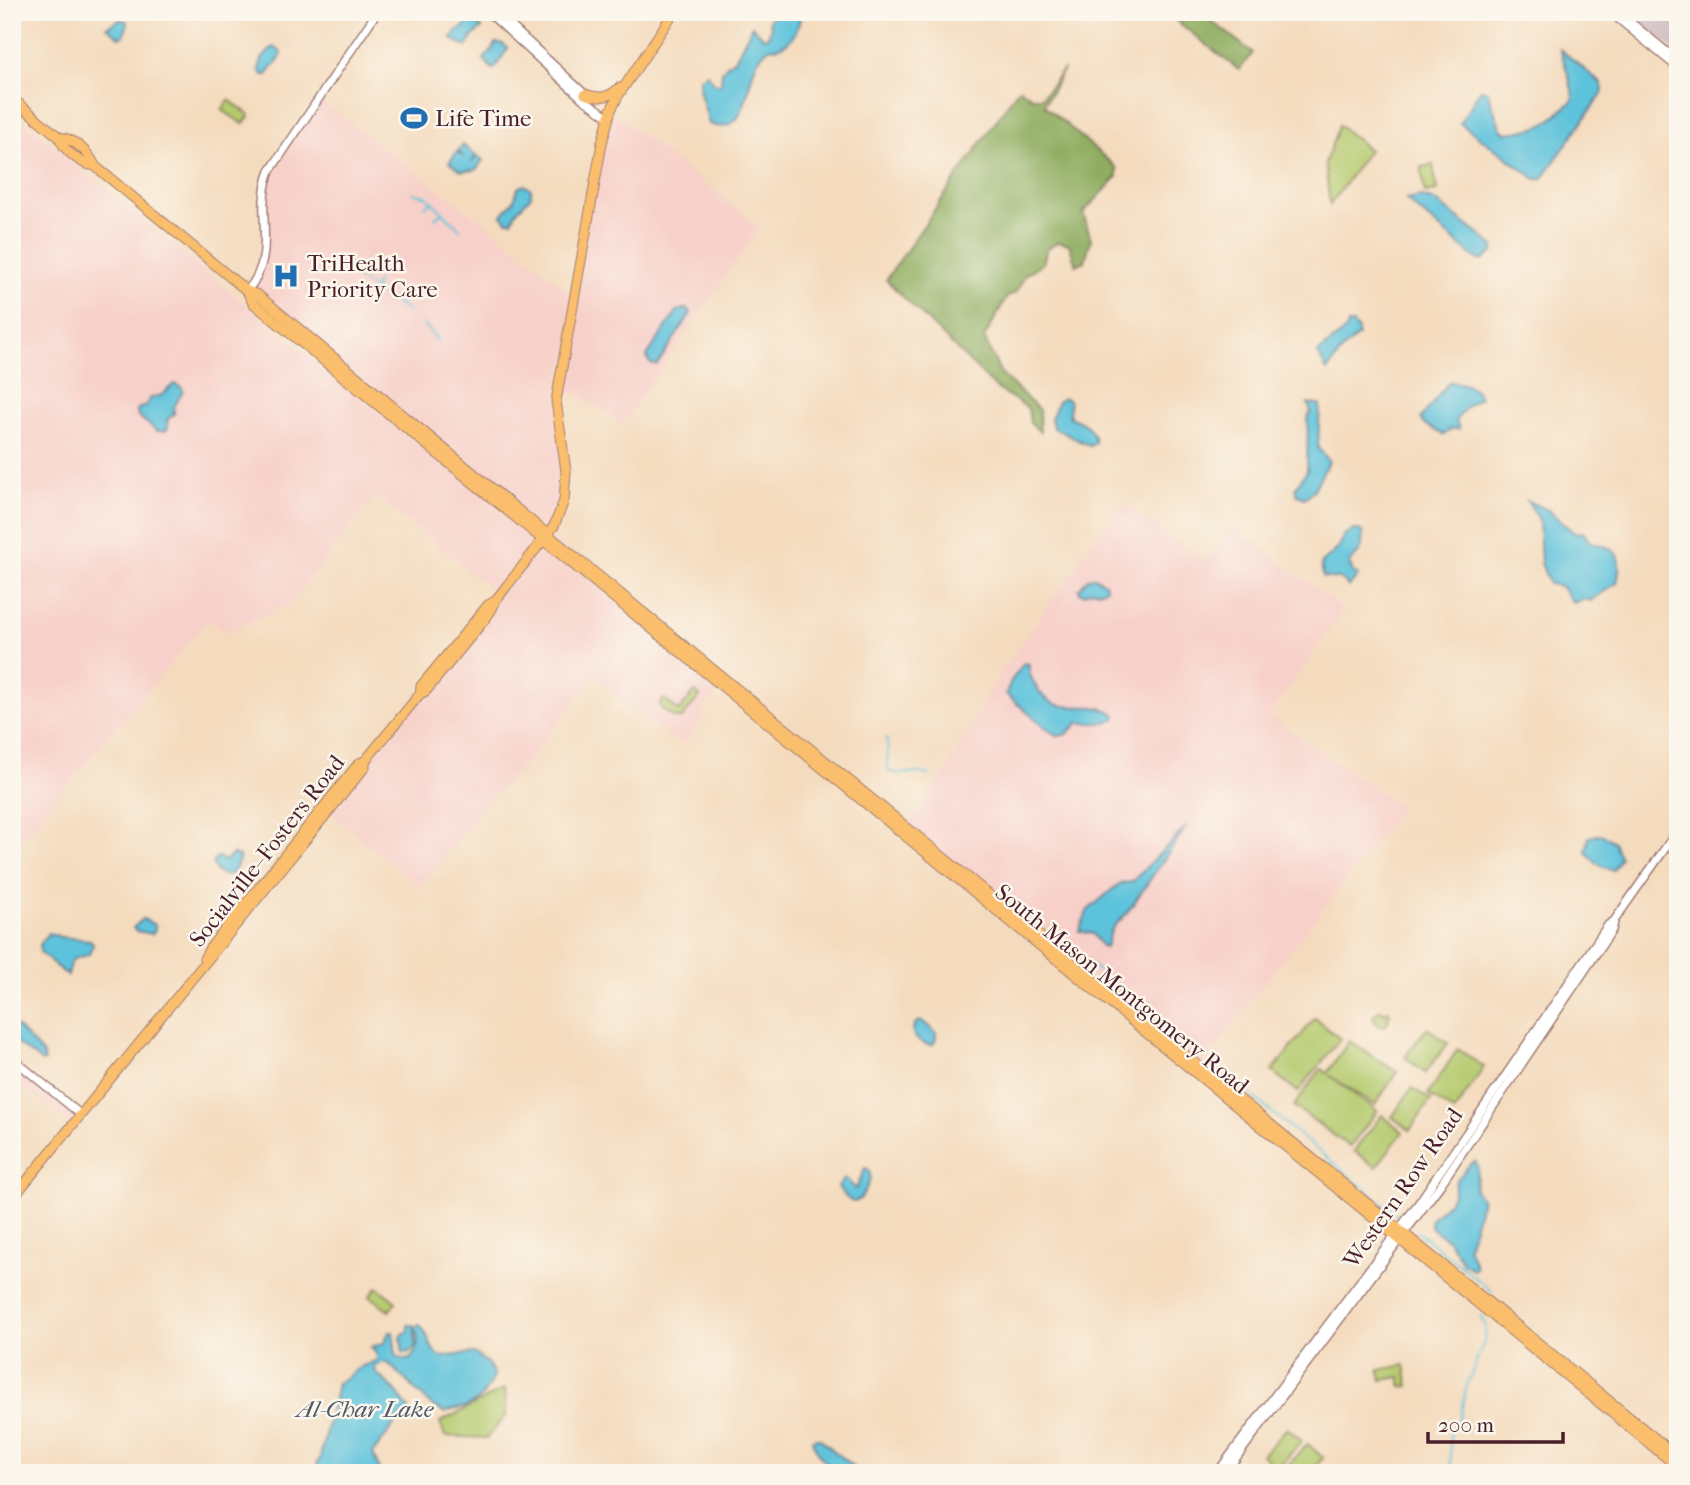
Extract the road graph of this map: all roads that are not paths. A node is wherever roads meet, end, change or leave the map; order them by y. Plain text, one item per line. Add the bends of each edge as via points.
1 (377, 12) edge
2 (488, 12) edge
3 (496, 12) edge
4 (676, 12) edge
5 (1610, 12) edge
6 (1618, 12) edge
7 (1678, 61) edge
8 (1678, 68) edge
9 (628, 80) junction
10 (585, 94) junction
11 (12, 98) edge
12 (609, 117) junction
13 (247, 291) junction
14 (545, 537) junction
15 (1678, 830) edge
16 (12, 1058) edge
17 (80, 1115) junction
18 (12, 1199) edge
19 (1400, 1235) junction
20 (1678, 1457) edge
21 (1678, 1466) edge
22 (1217, 1473) edge
23 (1225, 1473) edge

1 - 13 street via 270,171 262,203 266,248
2 - 12 street
3 - 10 street
4 - 9 main road, Socialville–Fosters Road
4 - 12 main road, Socialville–Fosters Road
5 - 8 street
6 - 7 street
9 - 10 main road via 607,97
9 - 12 main road, Socialville–Fosters Road
10 - 12 street
11 - 13 main road via 83,151 95,166
12 - 14 main road, Socialville–Fosters Road via 557,391 566,486 561,510
13 - 14 main road via 258,295
13 - 14 main road via 253,303
14 - 17 main road, Socialville–Fosters Road via 425,680 420,694 365,761 365,767
14 - 19 main road, South Mason Montgomery Road
15 - 19 street, Western Row Road via 1570,994
16 - 17 street
17 - 18 main road, Socialville–Fosters Road
19 - 20 main road, South Mason Montgomery Road
19 - 21 main road, South Mason Montgomery Road
19 - 22 street, Western Row Road
19 - 23 street, Western Row Road

